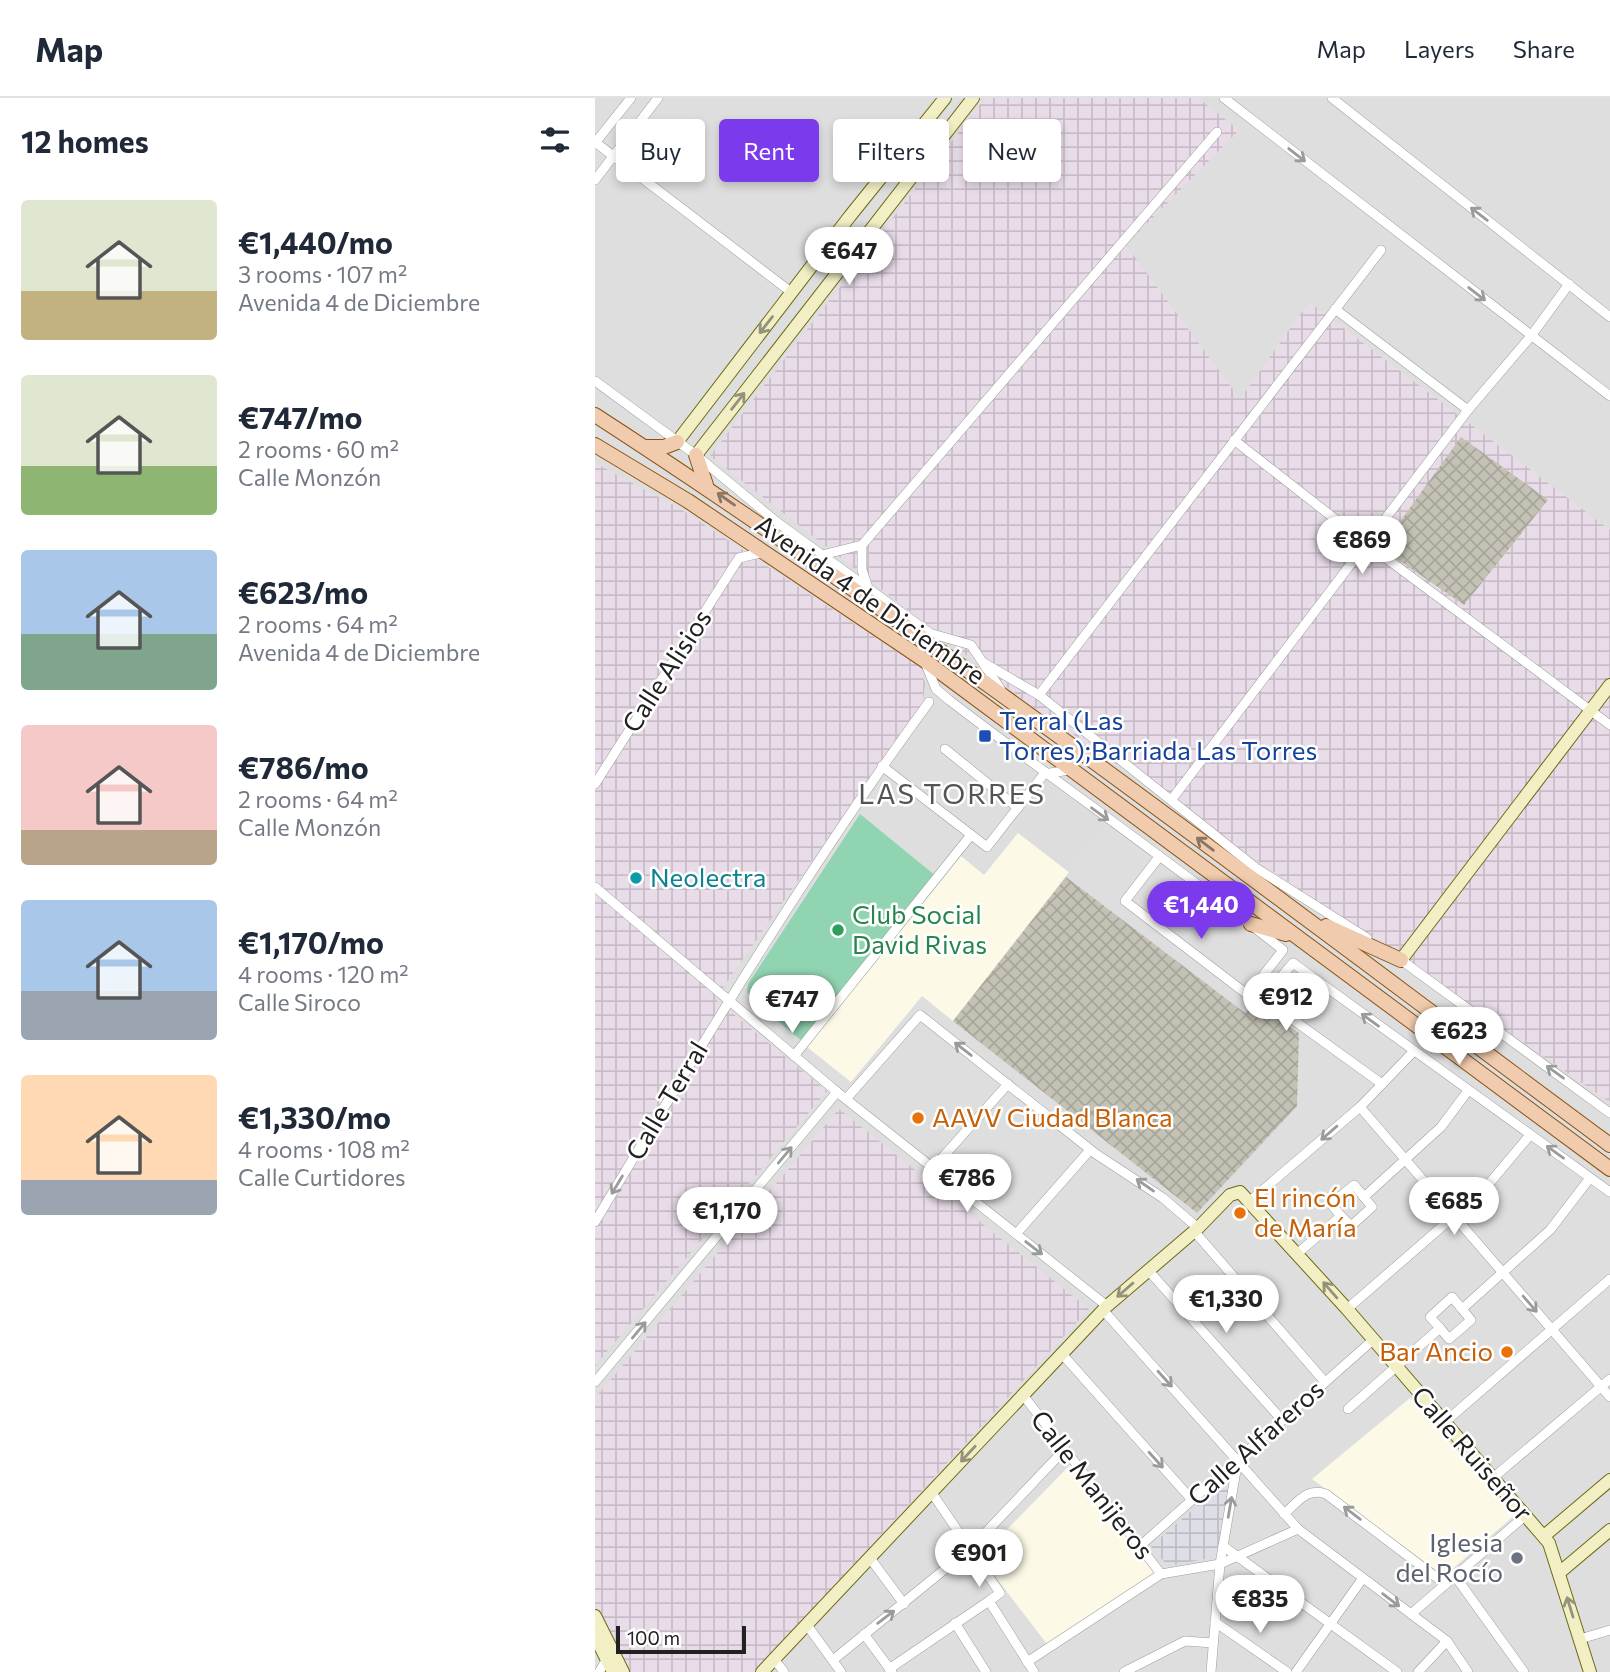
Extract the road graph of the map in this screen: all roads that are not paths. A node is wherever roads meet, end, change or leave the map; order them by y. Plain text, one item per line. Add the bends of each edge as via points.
1 (631, 98) edge
2 (658, 98) edge
3 (945, 98) edge
4 (973, 98) edge
5 (1224, 98) edge
6 (1332, 98) edge
7 (1217, 132) dead end
8 (595, 142) edge
9 (614, 155) junction
10 (595, 180) edge
11 (1381, 250) dead end
12 (1569, 284) junction
13 (791, 292) junction
14 (811, 308) junction
15 (1335, 309) junction
16 (1610, 317) edge
17 (1531, 336) junction
18 (595, 382) edge
19 (1610, 397) edge
20 (1468, 410) junction
21 (595, 415) edge
22 (1234, 440) junction
23 (677, 442) junction
24 (595, 444) edge
25 (645, 447) junction
26 (696, 455) junction
27 (706, 485) junction
28 (1367, 544) junction
29 (862, 545) junction
30 (765, 552) junction
31 (821, 555) junction
32 (867, 588) junction
33 (915, 629) junction
34 (931, 634) junction
35 (924, 660) junction
36 (983, 663) junction
37 (928, 678) junction
38 (1610, 685) edge
39 (1005, 694) junction
40 (1039, 695) junction
41 (949, 700) junction
42 (929, 702) junction
43 (1590, 710) junction
44 (1610, 725) edge
45 (945, 749) dead end
46 (882, 766) junction
47 (1069, 770) junction
48 (1044, 774) junction
49 (595, 784) edge
50 (1172, 799) junction
51 (1018, 808) junction
52 (971, 835) junction
53 (1159, 858) junction
54 (595, 887) edge
55 (1299, 914) junction
56 (1251, 924) junction
57 (1295, 937) junction
58 (1401, 960) junction
59 (728, 1000) junction
60 (1413, 1052) junction
61 (794, 1056) junction
62 (1008, 1084) junction
63 (1382, 1084) junction
64 (837, 1092) junction
65 (1467, 1092) junction
66 (846, 1099) junction
67 (1360, 1107) junction
68 (1610, 1113) edge
69 (1530, 1135) junction
70 (1610, 1145) edge
71 (1090, 1150) junction
72 (1405, 1160) junction
73 (933, 1168) junction
74 (1610, 1169) edge
75 (1590, 1178) junction
76 (1610, 1192) edge
77 (1364, 1197) junction
78 (1251, 1200) junction
79 (1341, 1216) junction
80 (1454, 1217) junction
81 (595, 1222) edge
82 (1196, 1229) junction
83 (1016, 1234) junction
84 (1298, 1253) junction
85 (1149, 1270) junction
86 (1503, 1273) junction
87 (1610, 1279) edge
88 (1105, 1308) junction
89 (1347, 1309) junction
90 (1462, 1309) junction
91 (1440, 1328) junction
92 (1552, 1330) junction
93 (1373, 1340) junction
94 (1062, 1353) junction
95 (1395, 1366) junction
96 (1610, 1379) edge
97 (595, 1382) edge
98 (1325, 1382) junction
99 (1601, 1387) junction
100 (1023, 1395) junction
101 (1610, 1397) edge
102 (1348, 1409) dead end
103 (1282, 1420) junction
104 (1445, 1422) junction
105 (1065, 1449) junction
106 (1238, 1459) junction
107 (1494, 1478) junction
108 (1610, 1479) edge
109 (932, 1493) junction
110 (1192, 1500) junction
111 (1285, 1514) junction
112 (1526, 1515) junction
113 (1298, 1529) junction
114 (1610, 1530) edge
115 (1543, 1536) junction
116 (1140, 1546) junction
117 (1223, 1546) junction
118 (971, 1548) junction
119 (1237, 1556) junction
120 (870, 1558) junction
121 (1220, 1564) junction
122 (1559, 1573) junction
123 (1161, 1574) junction
124 (1455, 1576) junction
125 (1363, 1578) junction
126 (1445, 1584) junction
127 (989, 1601) junction
128 (904, 1604) junction
129 (1411, 1614) junction
130 (595, 1616) edge
131 (1215, 1622) junction
132 (955, 1623) junction
133 (1330, 1623) junction
134 (807, 1626) junction
135 (1610, 1630) edge
136 (864, 1634) junction
137 (595, 1636) edge
138 (1580, 1639) junction
139 (1447, 1641) junction
140 (1213, 1643) junction
141 (607, 1659) junction
142 (774, 1659) junction
143 (833, 1660) junction
144 (1027, 1662) junction
145 (890, 1670) edge
146 (599, 1672) edge
147 (613, 1672) edge
148 (623, 1672) edge
149 (762, 1672) edge
150 (784, 1672) edge
151 (841, 1672) edge
152 (986, 1672) edge
153 (1034, 1672) edge
154 (1124, 1672) edge
155 (1210, 1672) edge
156 (1287, 1672) edge
157 (1296, 1672) edge
158 (1397, 1672) edge
159 (1417, 1672) edge
160 (1468, 1672) edge
161 (1524, 1672) edge
162 (1590, 1672) edge

1 - 8 street
2 - 9 street
3 - 13 street
4 - 14 street
5 -> 17 street
12 -> 6 street
7 - 29 street
8 - 9 street
9 - 10 street
9 - 13 street
11 - 15 street
12 - 16 street
12 - 17 street
13 - 14 street
13 -> 23 street
26 -> 14 street
15 - 20 street
15 - 22 street
17 - 19 street
17 - 20 street
18 - 23 street
20 - 28 street
21 - 25 main road, Avenida 4 de Diciembre
22 - 28 street
22 - 40 street
23 - 25 main road
23 - 26 street
24 - 30 main road, Avenida 4 de Diciembre
25 - 27 main road, Avenida 4 de Diciembre
26 - 27 main road
26 - 31 street
33 -> 27 main road, Avenida 4 de Diciembre
28 - 43 street
28 - 50 street
29 - 31 street
29 - 32 street
30 - 35 main road, Avenida 4 de Diciembre
30 - 49 street, Calle Alisios via 739,558
31 - 32 street
32 - 34 street
33 - 34 street
33 - 39 main road, Avenida 4 de Diciembre
34 - 36 street via 971,645
35 - 37 street
35 - 47 main road, Avenida 4 de Diciembre
36 - 39 street
36 - 40 street
37 - 41 street
37 - 42 street
38 - 43 street
55 -> 39 main road, Avenida 4 de Diciembre
40 - 50 street
41 - 42 street
41 - 48 street
42 - 46 street, Calle Terral
43 - 44 street
43 - 58 street
45 - 51 street
46 - 52 street
46 - 59 street, Calle Terral
47 - 48 street
47 - 57 main road, Avenida 4 de Diciembre
48 - 51 street
48 -> 53 street
50 - 58 street via 1257,868
51 - 52 street via 987,847
52 - 61 street
53 - 56 street
53 - 56 street via 1125,901 1248,995 1283,950
54 - 59 street
55 - 58 main road
55 - 70 main road, Avenida 4 de Diciembre
56 - 57 main road
57 - 74 main road, Avenida 4 de Diciembre
68 -> 58 street
59 - 61 street
59 -> 81 street, Calle Terral
60 - 63 street
60 -> 63 street via 1293,963 1263,998
60 - 65 street
61 - 64 street
62 -> 66 street via 921,1015
62 - 71 street
62 - 73 street
63 - 67 street
64 - 66 street
97 -> 64 street
65 - 69 street
65 - 72 street via 1441,1127
66 - 73 street
67 - 72 street
67 -> 78 street
75 -> 69 street
69 - 80 street via 1483,1191
82 -> 71 street via 1163,1198
71 - 83 street
72 - 77 street
72 - 80 street
73 - 83 street
75 - 76 street
75 - 86 street via 1550,1230
77 - 79 street via 1372,1207 1351,1226
77 - 79 street via 1353,1185 1331,1204
78 - 82 street via 1240,1192 1230,1195
78 - 84 street, Calle Ruiseñor
79 - 84 street
80 - 86 street
80 - 89 street
82 - 85 street
82 - 98 street
83 -> 88 street
89 -> 84 street, Calle Ruiseñor
85 -> 88 street
85 - 103 street
86 - 90 street
86 -> 92 street
87 - 92 street
88 - 94 street
88 -> 106 street
89 - 93 street, Calle Ruiseñor
90 - 91 street via 1471,1320 1449,1339
90 - 91 street via 1452,1297 1430,1317
91 - 95 street
92 - 99 street
92 - 104 street
93 - 95 street, Calle Ruiseñor
93 - 98 street, Calle Alfareros
94 - 100 street
94 -> 110 street
95 - 102 street
95 - 104 street, Calle Ruiseñor
96 - 99 street
98 - 103 street, Calle Alfareros
99 - 101 street
99 - 107 street
100 - 105 street, Calle Manijeros
100 -> 109 street
103 - 106 street, Calle Alfareros
104 - 107 street, Calle Ruiseñor
105 - 116 street, Calle Manijeros
105 - 118 street
106 - 110 street, Calle Alfareros
106 - 111 street
117 -> 106 street
107 - 112 street, Calle Ruiseñor
108 - 115 street
109 - 118 street
109 - 120 street
110 - 116 street, Calle Alfareros
111 - 113 street
126 -> 111 street via 1326,1494 1308,1493
112 - 115 street, Calle Ruiseñor
112 - 124 street
113 - 119 street
113 - 125 street
114 - 122 street
115 - 122 street, Calle Ruiseñor
116 - 123 street, Calle Manijeros
117 - 119 street
117 - 121 street
118 - 127 street via 1000,1593
118 - 128 street
119 - 121 street
119 - 133 street
120 - 128 street
120 - 134 street
121 - 123 street
121 - 131 street
138 -> 122 street, Calle Ruiseñor
123 - 144 street
124 - 126 street
124 - 161 street
125 -> 129 street
125 - 133 street
126 - 129 street
127 - 132 street
127 - 144 street
136 -> 128 street
129 - 139 street
130 - 148 street
131 - 140 street
131 - 156 street
132 - 145 street
132 - 152 street
133 - 157 street
133 - 158 street
134 - 142 street
134 - 143 street
135 - 138 street
136 - 143 street
136 - 145 street
137 - 141 street
138 - 162 street, Calle Ruiseñor
139 - 159 street
139 - 160 street
140 - 154 street via 1185,1641
140 - 155 street
141 - 146 street
141 - 147 street
142 - 149 street
142 - 150 street
143 - 151 street
144 - 153 street

